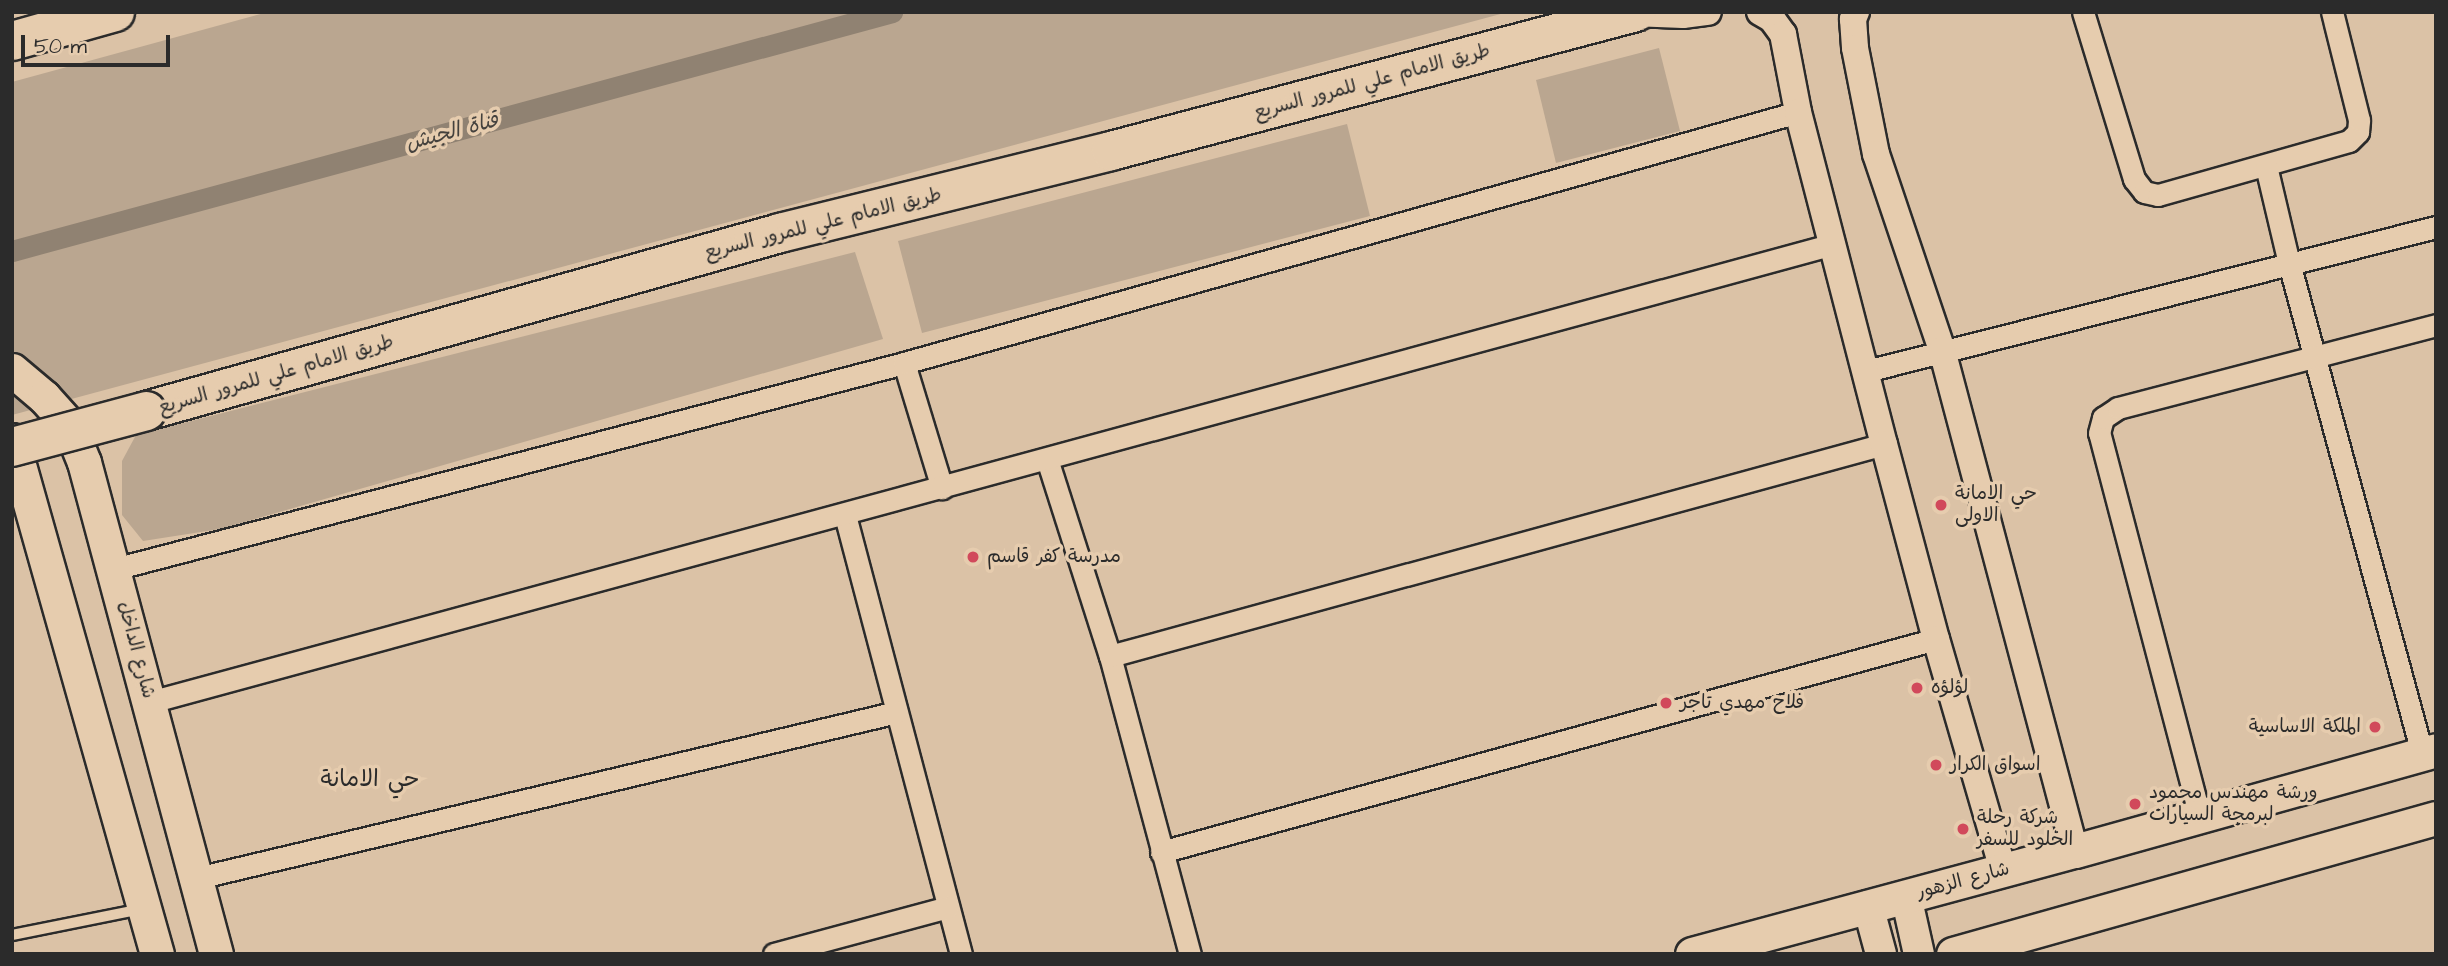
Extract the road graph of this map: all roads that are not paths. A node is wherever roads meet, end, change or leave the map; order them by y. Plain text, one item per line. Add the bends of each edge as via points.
1 (115, 12) edge
2 (1707, 12) edge
3 (1760, 12) edge
4 (1856, 12) edge
5 (2083, 12) edge
6 (2332, 12) edge
7 (1634, 13) edge
8 (12, 41) edge
9 (1798, 112) junction
10 (2266, 166) junction
11 (2436, 228) edge
12 (1833, 244) junction
13 (2289, 263) junction
14 (2436, 325) edge
15 (1942, 351) junction
16 (2314, 355) junction
17 (904, 363) junction
18 (12, 370) edge
19 (1866, 372) junction
20 (12, 440) edge
21 (1884, 444) junction
22 (12, 447) edge
23 (1047, 459) junction
24 (942, 488) junction
25 (845, 515) junction
26 (114, 569) junction
27 (1936, 639) junction
28 (1110, 656) junction
29 (150, 702) junction
30 (897, 712) junction
31 (2429, 751) edge
32 (2200, 817) junction
33 (2436, 818) edge
34 (2075, 851) junction
35 (1161, 852) junction
36 (2003, 870) junction
37 (197, 878) junction
38 (1906, 896) junction
39 (1868, 906) junction
40 (948, 907) junction
41 (144, 909) junction
42 (12, 935) edge
43 (1981, 949) edge
44 (157, 954) edge
45 (216, 954) edge
46 (774, 954) edge
47 (961, 954) edge
48 (1191, 954) edge
49 (1692, 954) edge
50 (1881, 954) edge
51 (1919, 954) edge
52 (1953, 954) edge

1 - 8 highway
2 - 7 street
3 - 9 street via 1783,34
4 - 15 street via 1855,48 1876,154
5 - 10 street via 2134,179 2144,192 2158,195
6 - 10 street via 2359,120 2358,132 2349,141
7 - 22 highway, طريق الامام علي للمرور السريع, bridge via 1111,152 780,233
9 - 12 street
9 - 17 street
10 - 13 street
11 - 13 street
12 - 19 street
12 - 23 street
13 - 15 street
13 - 16 street
14 - 16 street
15 - 19 street
15 - 34 street
16 - 31 street
16 - 32 street via 2118,408 2103,418 2099,433
17 - 24 street
17 - 26 street
18 - 26 main road, شارع الداخل via 69,425
19 - 21 street
20 - 41 main road
21 - 27 street
21 - 28 street
23 - 24 street
23 - 28 street
24 - 25 street
25 - 29 street
25 - 30 street
26 - 29 main road, شارع الداخل
27 - 35 street
27 - 36 street
28 - 35 street
29 - 37 main road, شارع الداخل
30 - 37 street
30 - 40 street
31 - 32 main road, شارع الزهور
32 - 34 main road, شارع الزهور
33 - 43 main road
34 - 36 main road, شارع الزهور
35 - 48 street
36 - 38 main road, شارع الزهور
37 - 45 main road, شارع الداخل
38 - 39 main road, شارع الزهور
38 - 51 main road
39 - 49 main road, شارع الزهور
39 - 50 main road
40 - 46 street
40 - 47 street
41 - 42 lane
41 - 44 main road
43 - 52 main road

